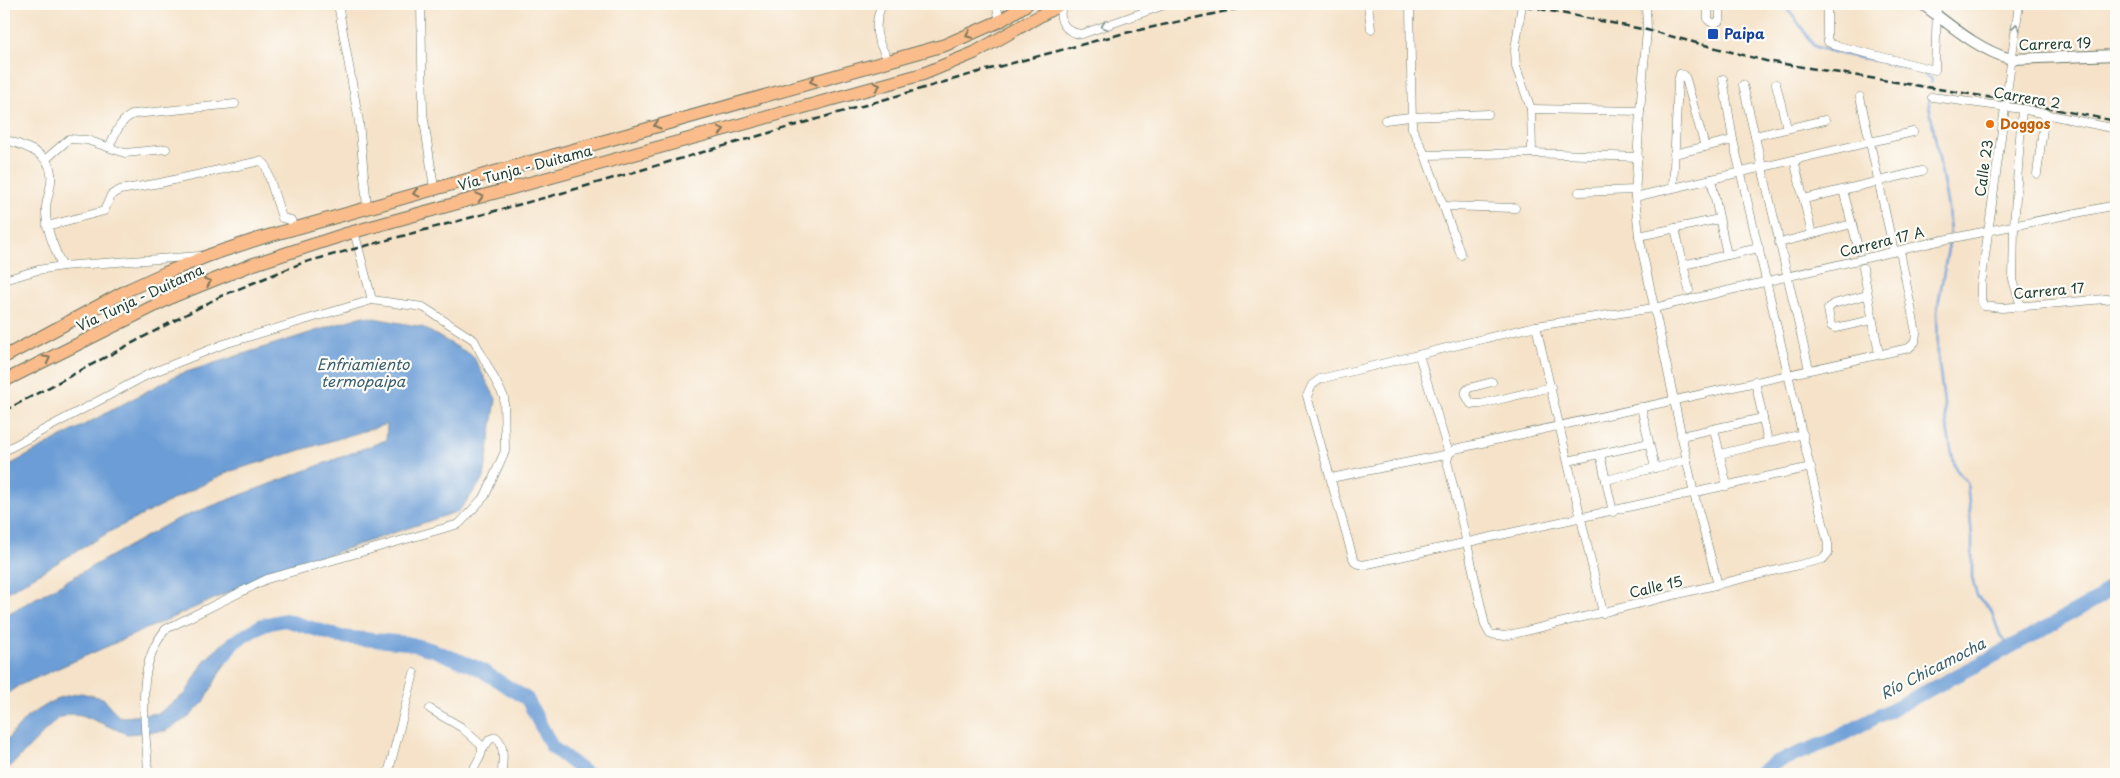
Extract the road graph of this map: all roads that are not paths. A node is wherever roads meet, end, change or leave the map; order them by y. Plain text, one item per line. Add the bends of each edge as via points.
1 (338, 4) edge
2 (421, 4) edge
3 (882, 4) edge
4 (996, 4) edge
5 (1027, 4) edge
6 (1062, 4) edge
7 (1167, 4) edge
8 (1368, 4) edge
9 (1410, 4) edge
10 (1522, 4) edge
11 (1646, 4) edge
12 (1708, 4) edge
13 (1720, 4) edge
14 (1827, 4) edge
15 (1922, 4) edge
16 (2019, 4) edge
17 (1936, 9) edge
18 (1000, 21) junction
19 (1371, 29) dead end
20 (2116, 55) edge
21 (2011, 59) junction
22 (888, 60) junction
23 (1723, 79) dead end
24 (1776, 84) dead end
25 (1743, 85) dead end
26 (1860, 97) dead end
27 (1932, 97) dead end
28 (235, 104) dead end
29 (2005, 106) junction
30 (1531, 109) junction
31 (2022, 109) junction
32 (1640, 111) junction
33 (2045, 113) junction
34 (1488, 114) dead end
35 (1410, 117) junction
36 (1385, 120) dead end
37 (1825, 120) dead end
38 (1786, 128) junction
39 (2116, 129) edge
40 (1912, 132) dead end
41 (1755, 136) junction
42 (4, 140) edge
43 (1733, 140) junction
44 (1869, 142) junction
45 (109, 147) junction
46 (1705, 147) junction
47 (166, 149) dead end
48 (1532, 154) junction
49 (1674, 154) junction
50 (1424, 155) junction
51 (1638, 156) junction
52 (46, 159) junction
53 (1794, 160) junction
54 (1762, 167) junction
55 (1922, 171) dead end
56 (1741, 172) junction
57 (2038, 174) dead end
58 (1711, 179) junction
59 (1878, 181) junction
60 (434, 188) junction
61 (1673, 188) junction
62 (1843, 190) junction
63 (1579, 192) dead end
64 (1635, 194) junction
65 (1804, 199) junction
66 (1443, 206) junction
67 (2116, 206) edge
68 (367, 207) junction
69 (1515, 208) dead end
70 (1719, 219) junction
71 (1852, 224) junction
72 (47, 226) junction
73 (2014, 226) junction
74 (1675, 228) junction
75 (294, 229) junction
76 (354, 231) junction
77 (1988, 231) junction
78 (1812, 234) junction
79 (1639, 236) junction
80 (1780, 243) junction
81 (1759, 248) junction
82 (1859, 251) dead end
83 (1897, 252) junction
84 (210, 255) junction
85 (1460, 255) dead end
86 (1727, 255) junction
87 (1683, 265) junction
88 (62, 266) junction
89 (1862, 268) dead end
90 (1787, 277) junction
91 (4, 280) edge
92 (1766, 282) junction
93 (1688, 290) dead end
94 (1867, 295) junction
95 (2116, 298) edge
96 (372, 300) junction
97 (1984, 306) joint
98 (2021, 306) junction
99 (1654, 308) junction
100 (1872, 320) junction
101 (1536, 326) junction
102 (1879, 354) junction
103 (1419, 355) junction
104 (4, 357) edge
105 (1809, 369) junction
106 (1788, 373) junction
107 (4, 381) edge
108 (1756, 381) junction
109 (1492, 382) dead end
110 (1550, 387) junction
111 (1674, 399) junction
112 (1641, 407) junction
113 (1763, 418) junction
114 (1560, 426) junction
115 (1714, 429) junction
116 (1803, 434) junction
117 (1682, 436) junction
118 (1768, 442) junction
119 (1649, 443) junction
120 (4, 451) edge
121 (1449, 454) junction
122 (1600, 454) junction
123 (1720, 454) junction
124 (1687, 460) junction
125 (1568, 462) junction
126 (1655, 468) junction
127 (1811, 468) junction
128 (1331, 478) junction
129 (1606, 480) junction
130 (1727, 486) junction
131 (1694, 494) junction
132 (1613, 512) junction
133 (1581, 519) junction
134 (1467, 543) junction
135 (1718, 586) junction
136 (1603, 613) junction
137 (414, 673) dead end
138 (430, 709) dead end
139 (483, 749) junction
140 (148, 774) edge
141 (388, 774) edge
142 (472, 774) edge
143 (502, 774) edge

1 - 68 street via 359,122
2 - 60 street via 423,113
3 - 22 street via 876,22 877,36
4 - 18 street
5 - 18 highway, Vía Tunja - Duitama
7 -> 6 street via 1082,34 1071,32 1062,22
76 -> 6 highway, Vía Tunja - Duitama via 923,74 974,53
8 - 19 street
9 - 35 street
10 - 30 street via 1516,37 1516,67
11 - 32 street
12 - 13 street via 1708,20 1714,24 1720,20
14 - 17 street via 1828,42 1935,70
15 - 17 street, Carrera 19
21 -> 16 street, Calle 23
17 - 21 street, Carrera 19 via 1983,47
18 -> 22 highway, Vía Tunja - Duitama via 945,45
20 - 21 street, Carrera 19
21 - 29 street, Calle 23
22 -> 60 highway, Vía Tunja - Duitama
23 - 43 street
24 - 38 street
25 - 41 street
26 - 44 street
27 - 29 street, Carrera 2
28 - 45 street via 134,114 121,124
29 - 31 street, Carrera 2
29 - 77 street, Calle 23
30 - 32 street
30 - 48 street
31 - 33 street, Carrera 2
31 - 73 street
32 - 51 street
33 - 39 street, Carrera 2
33 - 57 street
34 - 35 street
35 - 36 street
35 - 50 street
37 - 38 street
38 - 41 street
40 - 44 street
41 - 54 street
42 - 52 street
43 - 46 street
43 - 56 street
44 - 53 street
44 - 59 street
45 - 47 street via 125,153
45 - 52 street via 87,140 69,139
46 - 49 street
46 - 49 street via 1686,79 1680,74
48 - 50 street
48 - 51 street
49 - 61 street
50 - 66 street
51 - 64 street
52 - 72 street via 51,173
53 - 54 street
53 - 65 street
54 - 56 street
54 - 80 street
55 - 59 street
56 - 58 street
56 - 81 street
58 - 61 street
58 - 70 street
59 - 62 street
59 - 83 street
60 -> 68 highway, Vía Tunja - Duitama
61 - 64 street
62 - 65 street
62 - 71 street
63 - 64 street
64 - 79 street
65 - 78 street
66 - 69 street
66 - 85 street
67 - 73 street, Carrera 17 A
68 - 75 highway, Vía Tunja - Duitama
70 - 74 street
70 - 86 street
71 - 78 street
71 - 82 street
72 - 75 street via 104,211 111,195 120,190 260,161 265,164 282,218 291,220
72 - 88 street
73 - 77 street, Carrera 17 A
73 - 98 street via 2013,280
74 - 79 street
74 - 87 street
75 - 84 highway, Vía Tunja - Duitama
76 - 96 street
107 -> 76 highway, Vía Tunja - Duitama via 174,296 251,265
77 - 83 street, Carrera 17 A
77 - 97 street, Calle 23 via 1981,285
78 - 80 street
79 - 99 street
80 - 90 street
81 - 86 street
81 - 92 street
83 - 90 street, Carrera 17 A
83 - 102 street via 1916,338 1909,348
84 - 88 street
84 - 104 highway, Vía Tunja - Duitama via 130,289
86 - 87 street
87 - 93 street
88 - 91 street
89 - 94 street
90 - 92 street, Carrera 17 A
90 - 105 street
92 - 99 street, Carrera 17 A
92 - 106 street
94 - 100 street
94 - 100 street via 1833,304 1828,313 1831,326 1835,328
95 - 98 street, Carrera 17
96 - 120 street via 224,344 149,374
96 - 140 street via 423,307 474,340 504,397 505,451 485,496 459,524 267,579 166,629 149,657 144,682
97 - 98 street, Carrera 17
99 - 101 street, Carrera 17 A
99 - 111 street
100 - 102 street
101 - 103 street, Carrera 17 A
101 - 110 street
102 - 105 street
103 - 121 street
103 - 128 street, Carrera 17 A via 1320,379 1312,385 1307,396
105 - 106 street
106 - 108 street
106 - 116 street
108 - 111 street
108 - 113 street
109 - 110 street via 1466,391 1470,404
110 - 114 street
111 - 112 street
111 - 117 street
112 - 114 street
112 - 119 street
113 - 115 street
113 - 118 street
114 - 121 street
114 - 125 street
115 - 117 street
115 - 123 street
116 - 118 street
116 - 127 street
117 - 124 street
118 - 123 street
119 - 122 street
119 - 126 street
121 - 128 street
121 - 134 street via 1446,462
122 - 125 street
122 - 129 street
123 - 130 street
124 - 126 street
124 - 131 street
125 - 133 street
126 - 129 street
127 - 130 street
127 - 135 street, Calle 15 via 1828,544 1826,556 1819,561
128 - 134 street, Carrera 17 A via 1356,563 1363,565
129 - 132 street
130 - 131 street
131 - 132 street
131 - 135 street
132 - 133 street
133 - 134 street
133 - 136 street
134 - 136 street, Calle 15 via 1485,625 1490,634 1505,636
135 - 136 street, Calle 15
137 - 141 street
138 - 139 street via 461,727
139 - 142 street
139 - 143 street via 490,738 496,737 500,741

